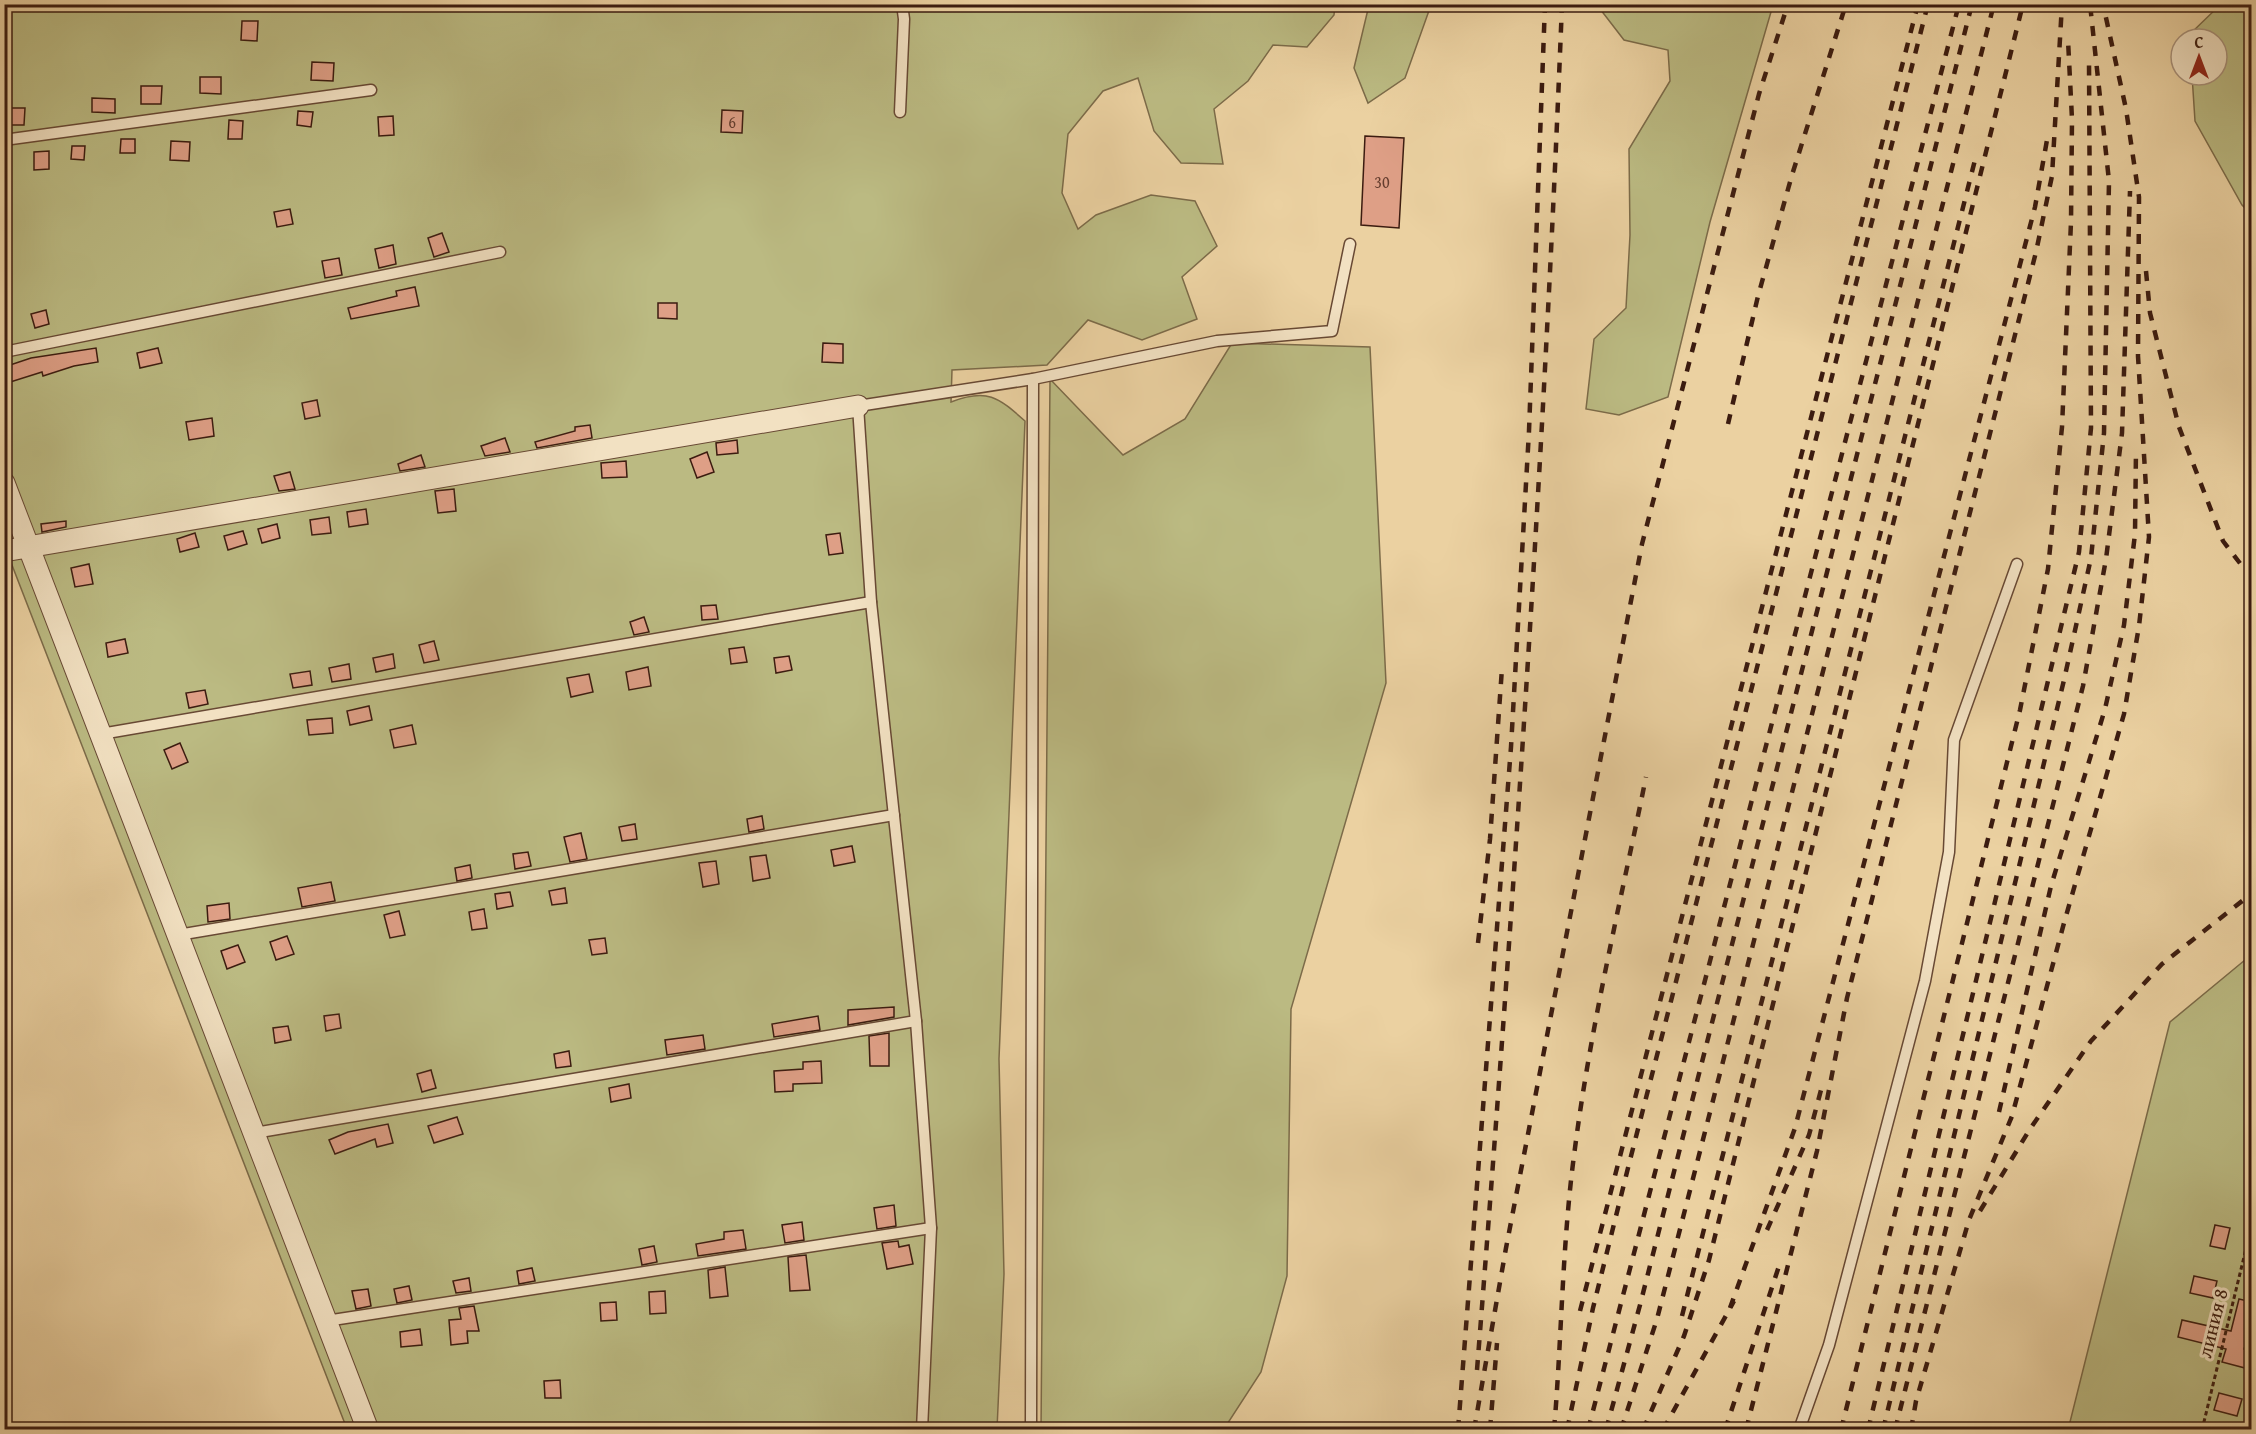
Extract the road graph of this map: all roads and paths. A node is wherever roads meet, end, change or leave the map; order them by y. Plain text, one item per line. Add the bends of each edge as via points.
1 (902, 4) edge
2 (371, 90) dead end
3 (900, 112) dead end
4 (4, 140) edge
5 (1350, 244) dead end
6 (500, 252) dead end
7 (4, 352) edge
8 (1032, 379) junction
9 (858, 406) junction
10 (4, 483) edge
11 (30, 548) junction
12 (4, 551) edge
13 (2017, 564) dead end
14 (871, 602) junction
15 (101, 734) junction
16 (894, 815) junction
17 (178, 935) junction
18 (916, 1021) junction
19 (254, 1133) junction
20 (2252, 1224) edge
21 (931, 1228) junction
22 (326, 1321) junction
23 (368, 1430) edge
24 (922, 1430) edge
25 (1031, 1430) edge
26 (1799, 1430) edge
27 (2202, 1430) edge

1 - 3 lane
2 - 4 lane
5 - 8 lane via 1332,331 1217,341
6 - 7 lane
8 - 9 lane
8 - 25 lane
9 - 11 street
9 - 14 lane
10 - 11 street
11 - 12 street
11 - 15 street
13 - 26 lane via 1954,740 1949,852 1925,981 1829,1345
14 - 15 lane
14 - 16 lane
15 - 17 street
16 - 17 lane
16 - 18 lane
17 - 19 street
18 - 19 lane
18 - 21 lane
19 - 22 street
20 - 27 path, линия 8
21 - 22 lane
21 - 24 lane
22 - 23 street

